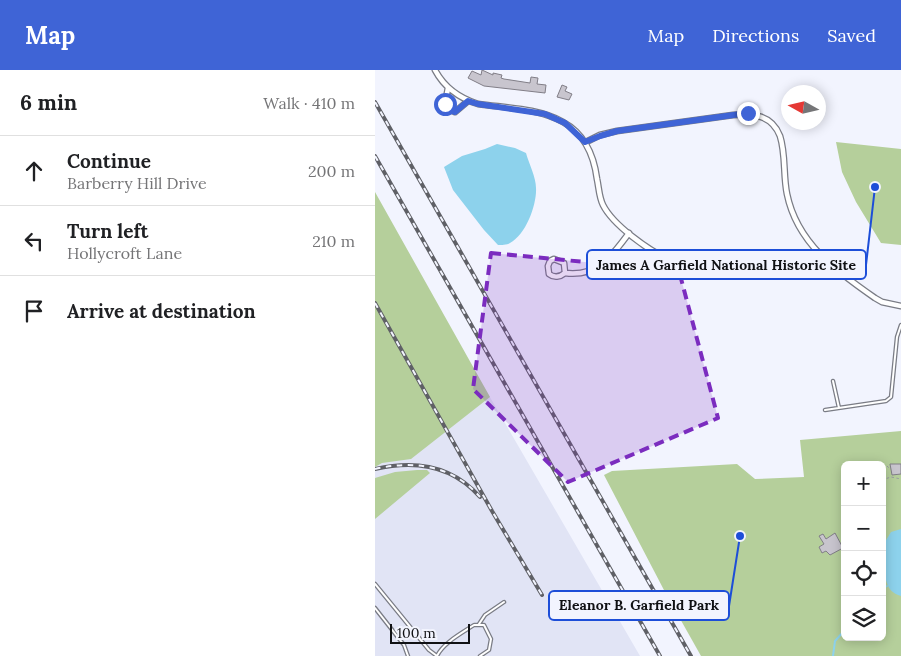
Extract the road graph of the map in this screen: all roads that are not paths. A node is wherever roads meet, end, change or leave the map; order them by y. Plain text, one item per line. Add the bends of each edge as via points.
1 (435, 70) edge
2 (448, 88) junction
3 (468, 101) junction
4 (585, 142) junction
5 (629, 233) junction
6 (670, 260) junction
7 (565, 273) junction
8 (901, 306) edge
9 (901, 325) edge
10 (833, 380) dead end
11 (839, 408) junction
12 (825, 410) dead end
13 (375, 584) edge
14 (505, 602) dead end
15 (375, 608) edge
16 (479, 624) junction
17 (408, 656) edge
18 (437, 656) edge
19 (480, 656) edge

1 - 2 street
2 - 3 street
2 - 3 street via 445,104 451,111 455,112
3 - 4 street via 545,114 565,123
4 - 5 street via 595,165 602,204 609,216
4 - 8 street via 617,131 733,114 748,113 765,118 777,128 783,145 789,205 800,230 825,260 875,298
5 - 6 street
5 - 7 street via 609,259 597,268 582,273
6 - 6 street via 672,267 682,271 689,260 685,254 676,253
7 - 7 street via 556,277 549,274 550,261 555,258 564,263
9 - 11 lane via 891,397 886,401
10 - 11 lane
11 - 12 lane
13 - 18 lane
14 - 16 lane via 485,615
15 - 17 lane via 404,645
16 - 18 lane via 447,644
16 - 19 lane via 484,625 491,639 489,650

